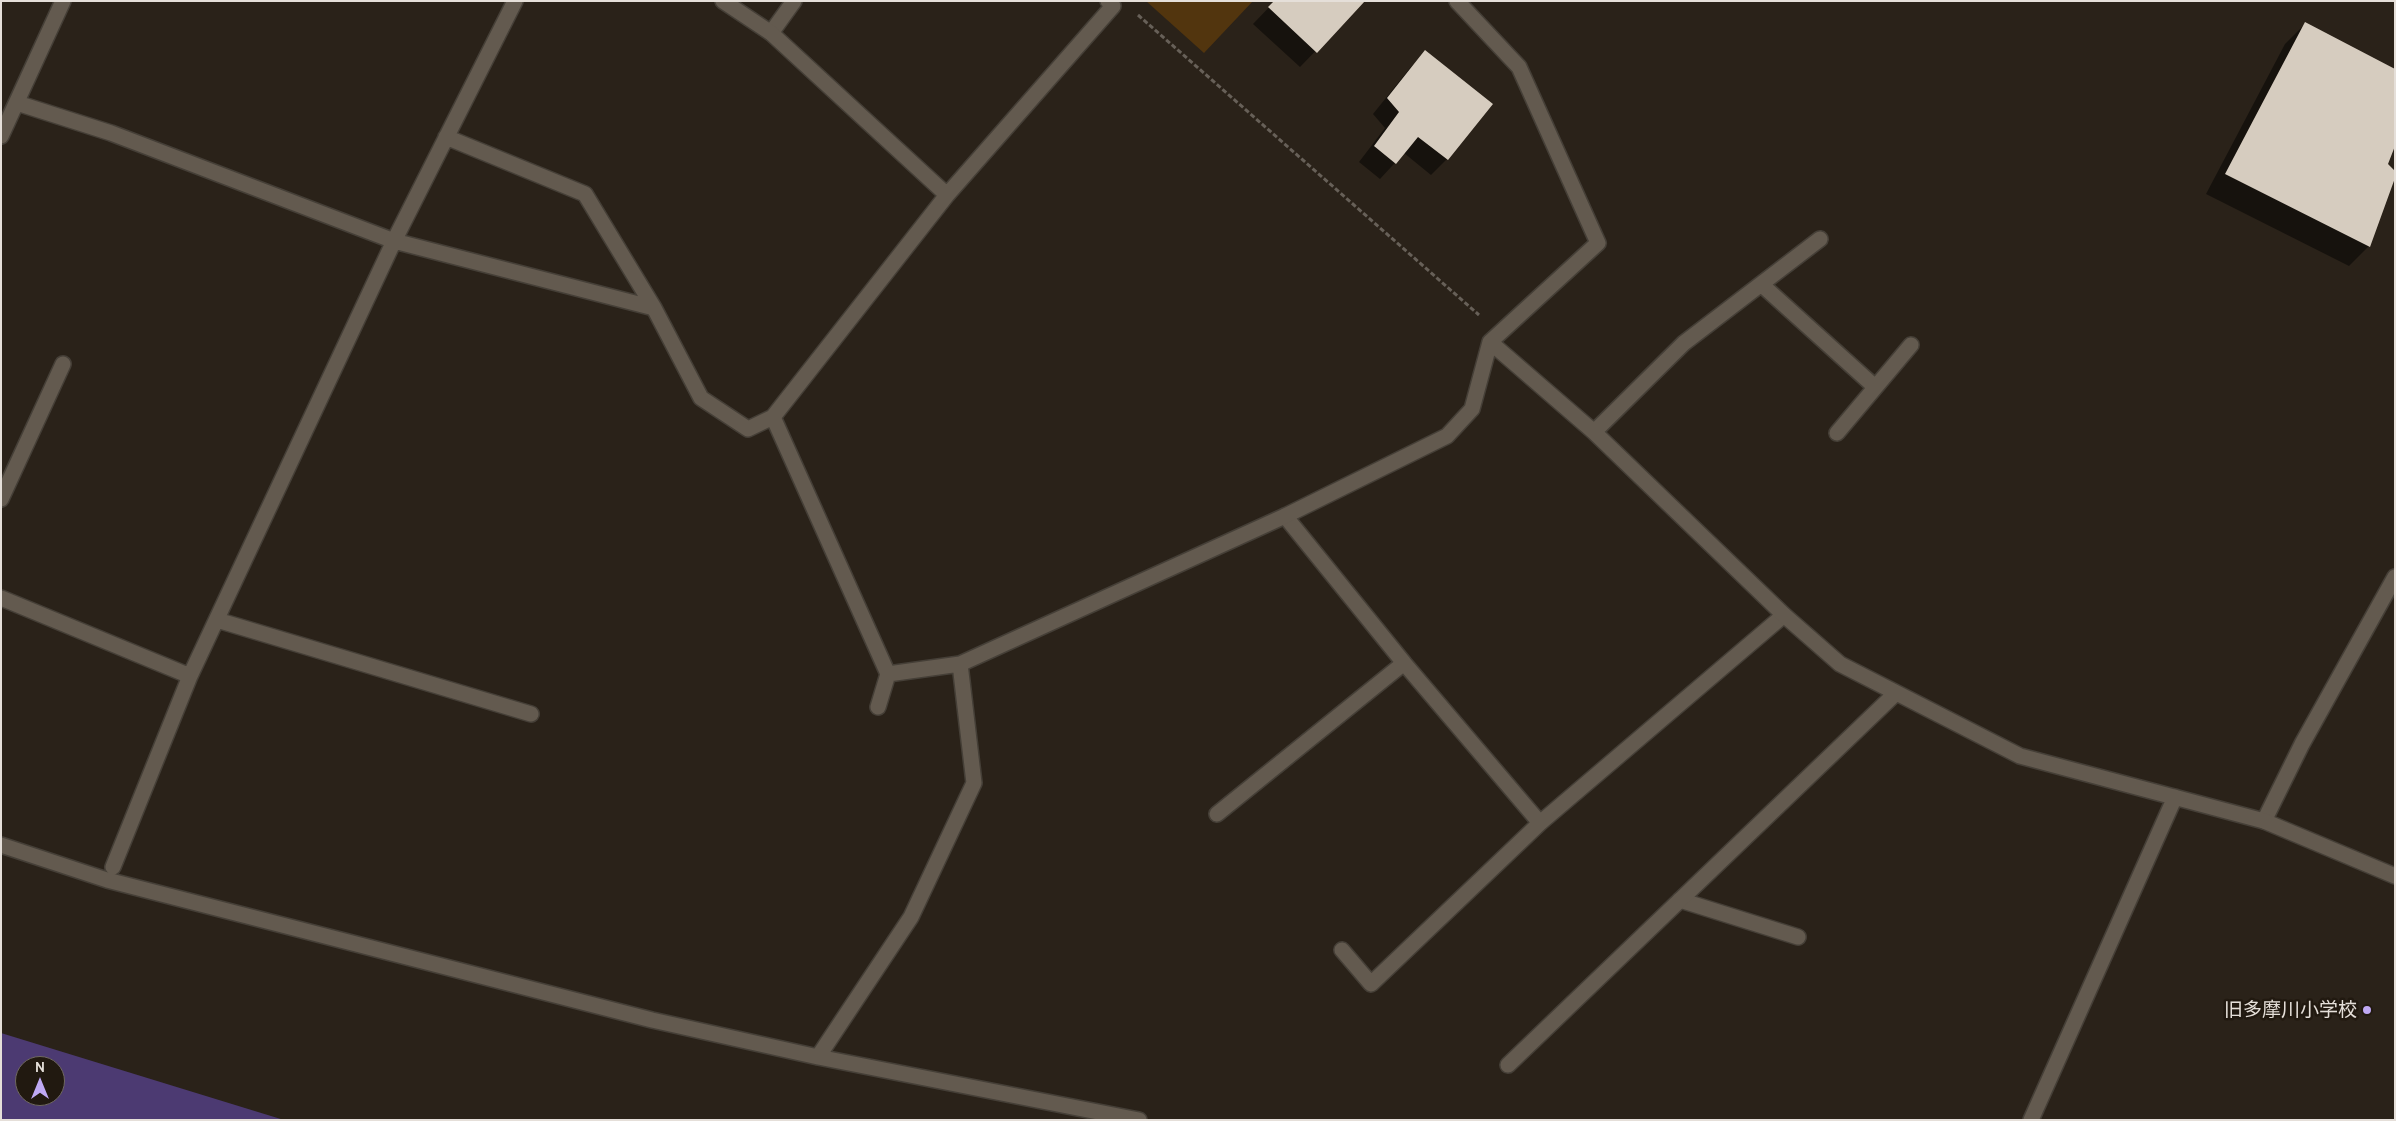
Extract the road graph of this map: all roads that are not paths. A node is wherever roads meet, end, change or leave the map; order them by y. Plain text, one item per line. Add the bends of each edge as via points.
1 (63, 1) edge
2 (515, 1) edge
3 (723, 1) edge
4 (794, 1) edge
5 (1108, 1) edge
6 (1457, 1) edge
7 (772, 33) junction
8 (17, 103) junction
9 (1, 136) edge
10 (446, 137) junction
11 (947, 195) junction
12 (1820, 239) dead end
13 (394, 241) junction
14 (1761, 284) junction
15 (654, 308) junction
16 (1495, 338) junction
17 (1911, 345) dead end
18 (63, 364) dead end
19 (1875, 387) junction
20 (773, 416) junction
21 (1594, 432) junction
22 (1837, 433) dead end
23 (1, 499) edge
24 (1285, 516) junction
25 (2395, 577) edge
26 (1, 598) edge
27 (1784, 615) junction
28 (217, 620) junction
29 (1404, 663) junction
30 (960, 664) junction
31 (888, 674) junction
32 (190, 676) junction
33 (1896, 693) junction
34 (878, 707) dead end
35 (531, 714) dead end
36 (2175, 798) junction
37 (1217, 814) dead end
38 (2264, 821) junction
39 (1540, 822) junction
40 (1, 845) edge
41 (112, 867) dead end
42 (2395, 876) edge
43 (1680, 900) junction
44 (1798, 937) dead end
45 (1342, 950) dead end
46 (818, 1057) junction
47 (1508, 1065) dead end
48 (1139, 1120) edge
49 (2031, 1120) edge

1 - 8 street
2 - 10 street
3 - 7 street
4 - 7 street
5 - 11 street via 1113,6
6 - 16 street via 1519,67 1598,243
7 - 11 street
8 - 9 street
8 - 13 street via 111,133
10 - 13 street
10 - 15 street via 585,194
11 - 20 street
12 - 14 street
13 - 15 street
13 - 28 street
14 - 19 street
14 - 21 street via 1684,343
15 - 20 street via 700,398 748,429
16 - 21 street
16 - 24 street via 1472,409 1448,436
17 - 19 street
18 - 23 street
19 - 22 street
20 - 31 street
21 - 27 street
24 - 29 street
24 - 30 street
25 - 38 street via 2302,744
26 - 32 street
27 - 33 street via 1840,664
27 - 39 street
28 - 32 street
28 - 35 street
29 - 37 street
29 - 39 street
30 - 31 street
30 - 46 street via 974,783 911,917
31 - 34 street
32 - 41 street
33 - 36 street via 2020,756
33 - 43 street
36 - 38 street
36 - 49 street
38 - 42 street
39 - 45 street via 1370,984
40 - 46 street via 107,880 494,981
43 - 44 street
43 - 47 street
46 - 48 street

